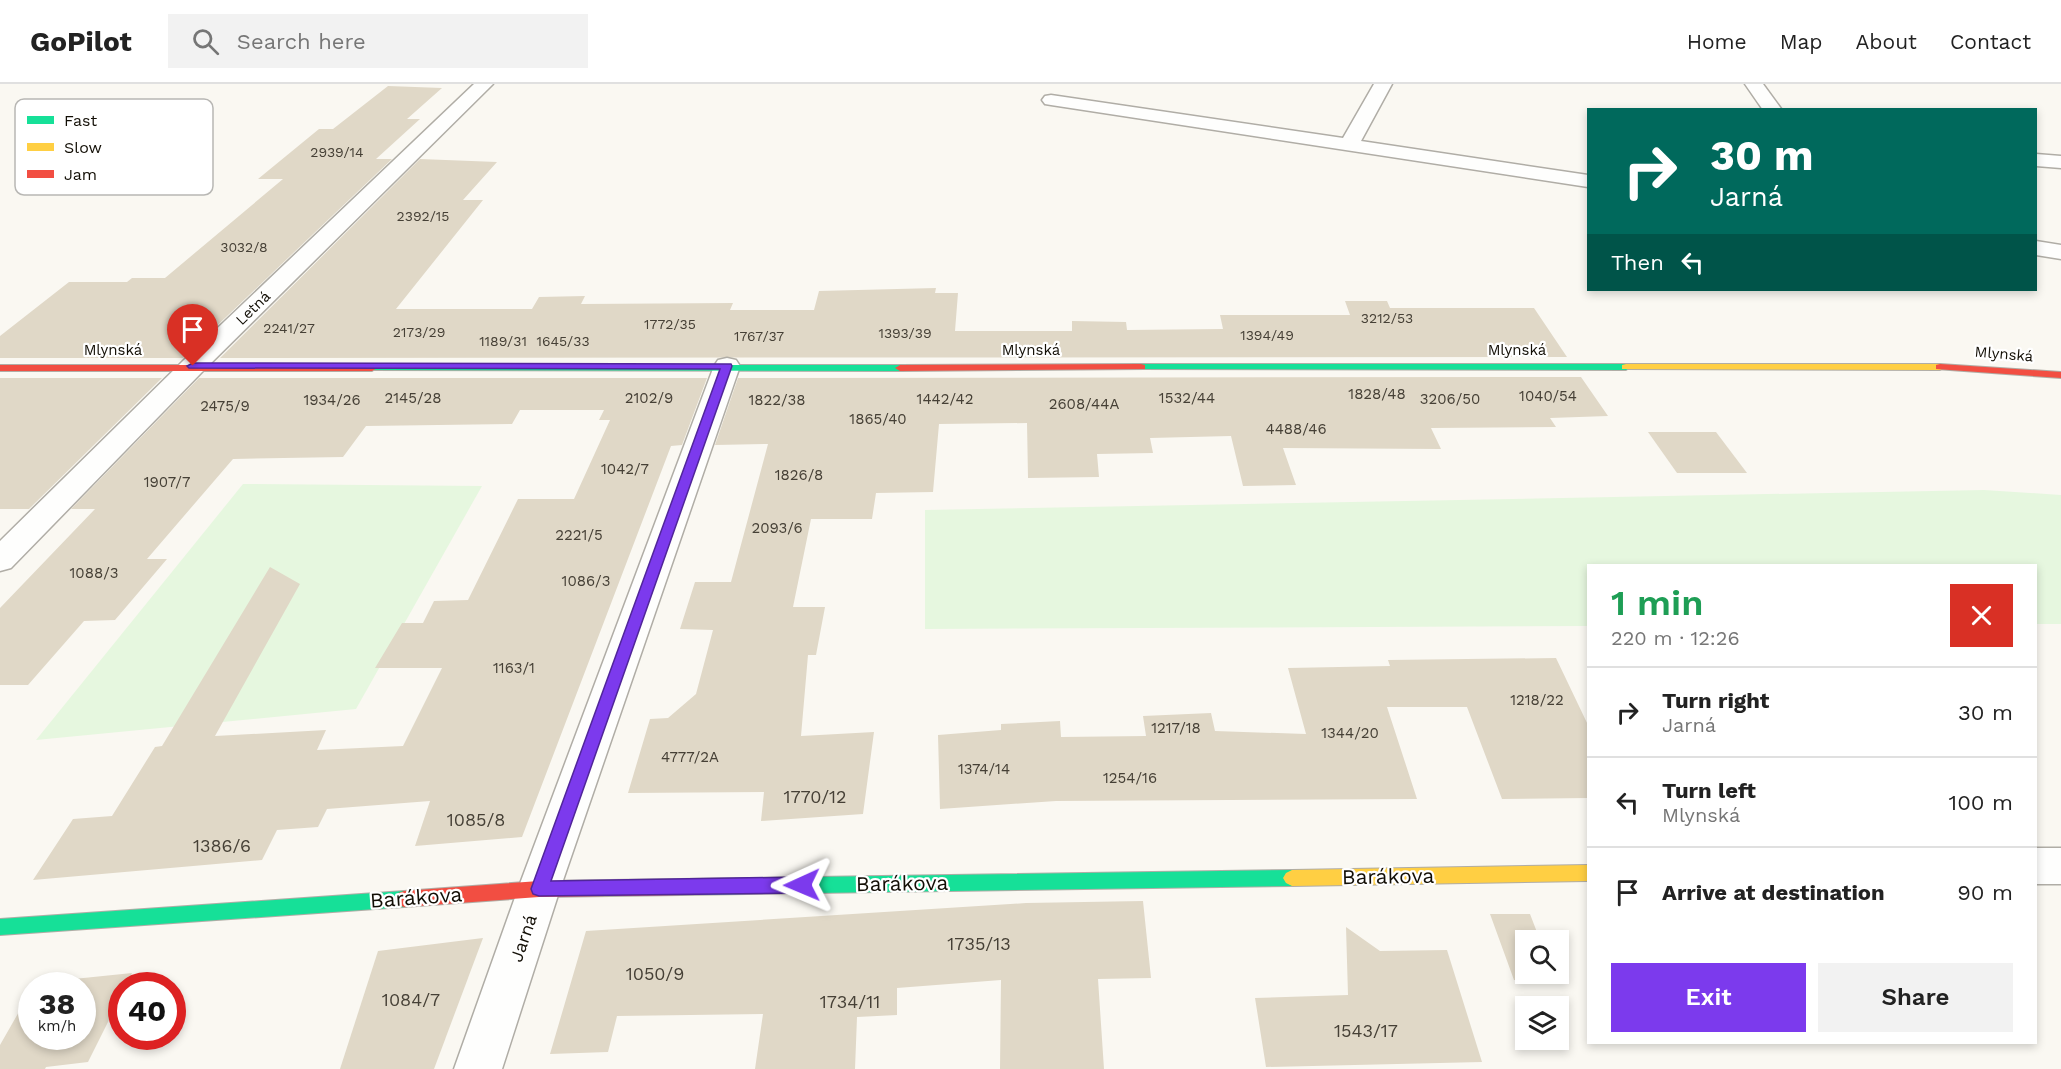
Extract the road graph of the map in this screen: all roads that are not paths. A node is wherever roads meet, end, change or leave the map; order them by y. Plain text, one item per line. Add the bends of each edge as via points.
1 (484, 84) edge
2 (1383, 84) edge
3 (1754, 84) edge
4 (1050, 100) dead end
5 (1772, 108) edge
6 (1349, 145) junction
7 (2037, 160) edge
8 (2061, 162) edge
9 (1587, 181) edge
10 (2037, 248) edge
11 (2061, 252) edge
12 (193, 366) junction
13 (727, 366) junction
14 (0, 368) edge
15 (2061, 375) edge
16 (0, 560) edge
17 (2037, 866) edge
18 (2061, 866) edge
19 (1587, 873) edge
20 (539, 889) junction
21 (0, 927) edge
22 (478, 1069) edge

1 - 12 street, Letná
2 - 6 street
3 - 5 street
4 - 6 street
6 - 9 street
7 - 8 street
10 - 11 street
12 - 13 street, Mlynská
12 - 14 street, Mlynská
12 - 16 street, Letná
13 - 15 street, Mlynská via 1954,366
13 - 20 street, Jarná
17 - 18 street
19 - 20 street, Barákova
20 - 21 street, Barákova
20 - 22 street, Jarná

